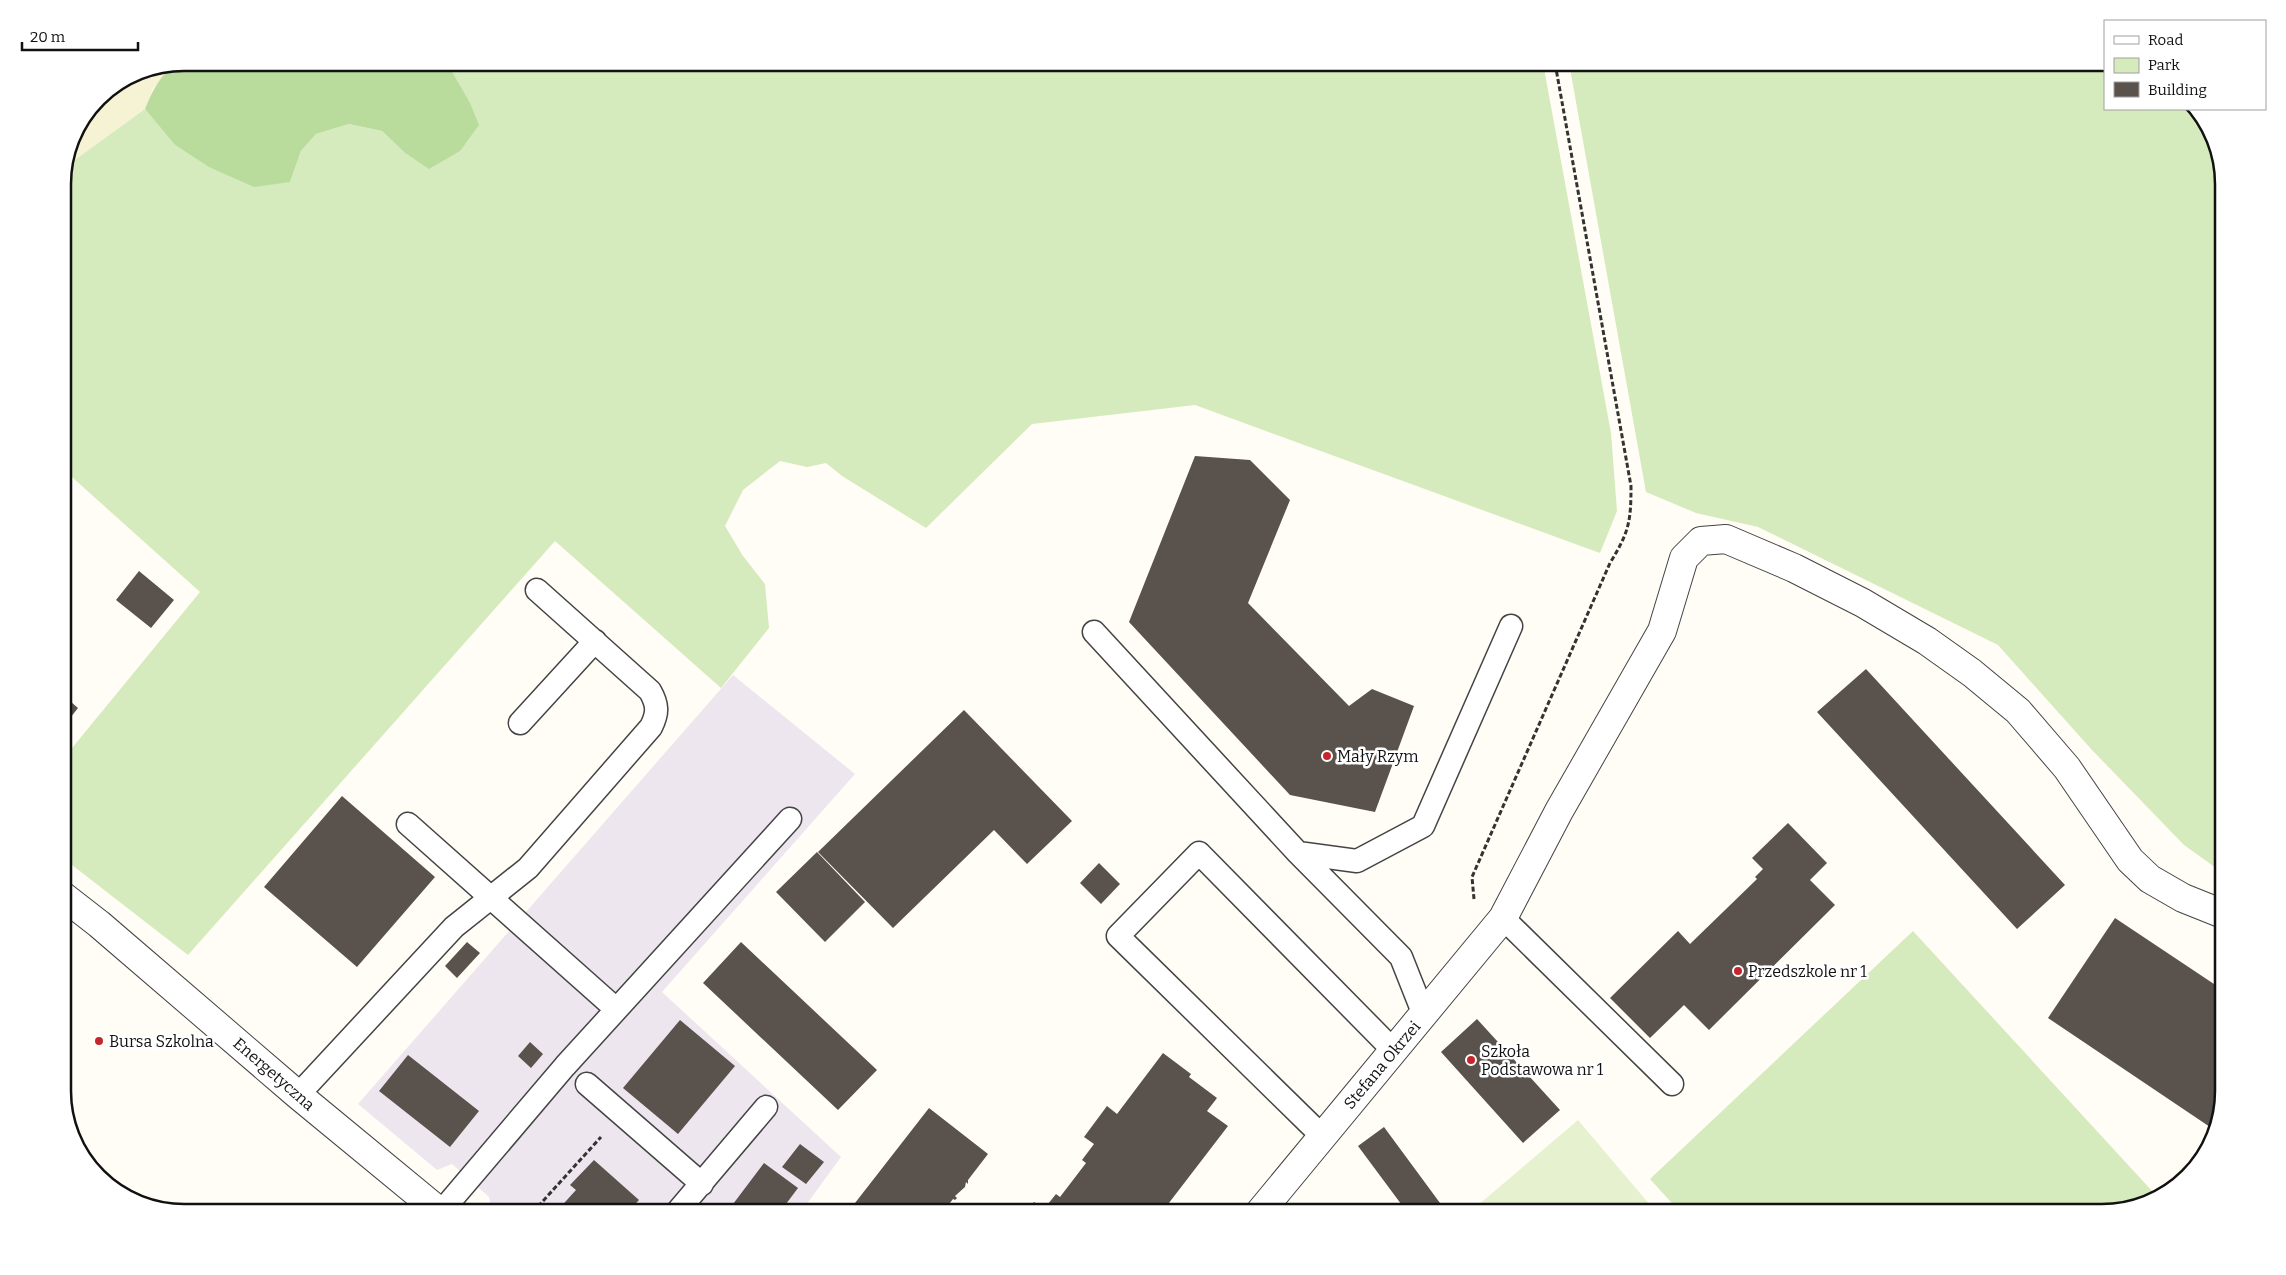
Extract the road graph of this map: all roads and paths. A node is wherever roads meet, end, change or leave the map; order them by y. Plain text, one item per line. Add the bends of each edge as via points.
1 (1557, 71) edge
2 (537, 590) dead end
3 (1511, 626) dead end
4 (1094, 632) dead end
5 (595, 642) junction
6 (520, 723) dead end
7 (790, 819) dead end
8 (408, 824) dead end
9 (1298, 853) junction
10 (490, 898) junction
11 (71, 902) edge
12 (2215, 910) edge
13 (1504, 918) junction
14 (1485, 941) junction
15 (616, 1009) junction
16 (1424, 1015) junction
17 (1394, 1051) junction
18 (586, 1084) dead end
19 (1672, 1084) dead end
20 (298, 1095) junction
21 (766, 1107) dead end
22 (622, 1115) junction
23 (1323, 1136) junction
24 (702, 1184) junction
25 (430, 1204) edge
26 (447, 1204) edge
27 (540, 1204) edge
28 (684, 1204) edge
29 (1267, 1204) edge

1 - 14 path via 1631,486 1631,518 1625,539 1610,563 1472,877 1476,925
2 - 5 lane
3 - 9 lane via 1423,826 1357,861
4 - 9 lane
5 - 6 lane
5 - 10 lane via 650,691 656,701 657,714 651,727 528,868
7 - 15 lane
8 - 10 lane
9 - 16 lane via 1401,957
10 - 15 lane
10 - 20 lane via 454,927
11 - 20 street, Energetyczna
12 - 13 street, Stefana Okrzei via 2183,898 2150,879 2130,860 2061,761 2018,712 1972,673 1863,602 1726,539 1701,541 1684,558 1662,631 1559,810
13 - 14 street, Stefana Okrzei
13 - 19 lane
14 - 16 street, Stefana Okrzei
15 - 26 lane
16 - 17 street, Stefana Okrzei
17 - 23 street, Stefana Okrzei
17 - 23 lane via 1199,854 1118,936
18 - 22 lane
20 - 25 street, Energetyczna
21 - 24 lane
22 - 24 lane
22 - 27 path
23 - 29 street, Stefana Okrzei
24 - 28 lane

